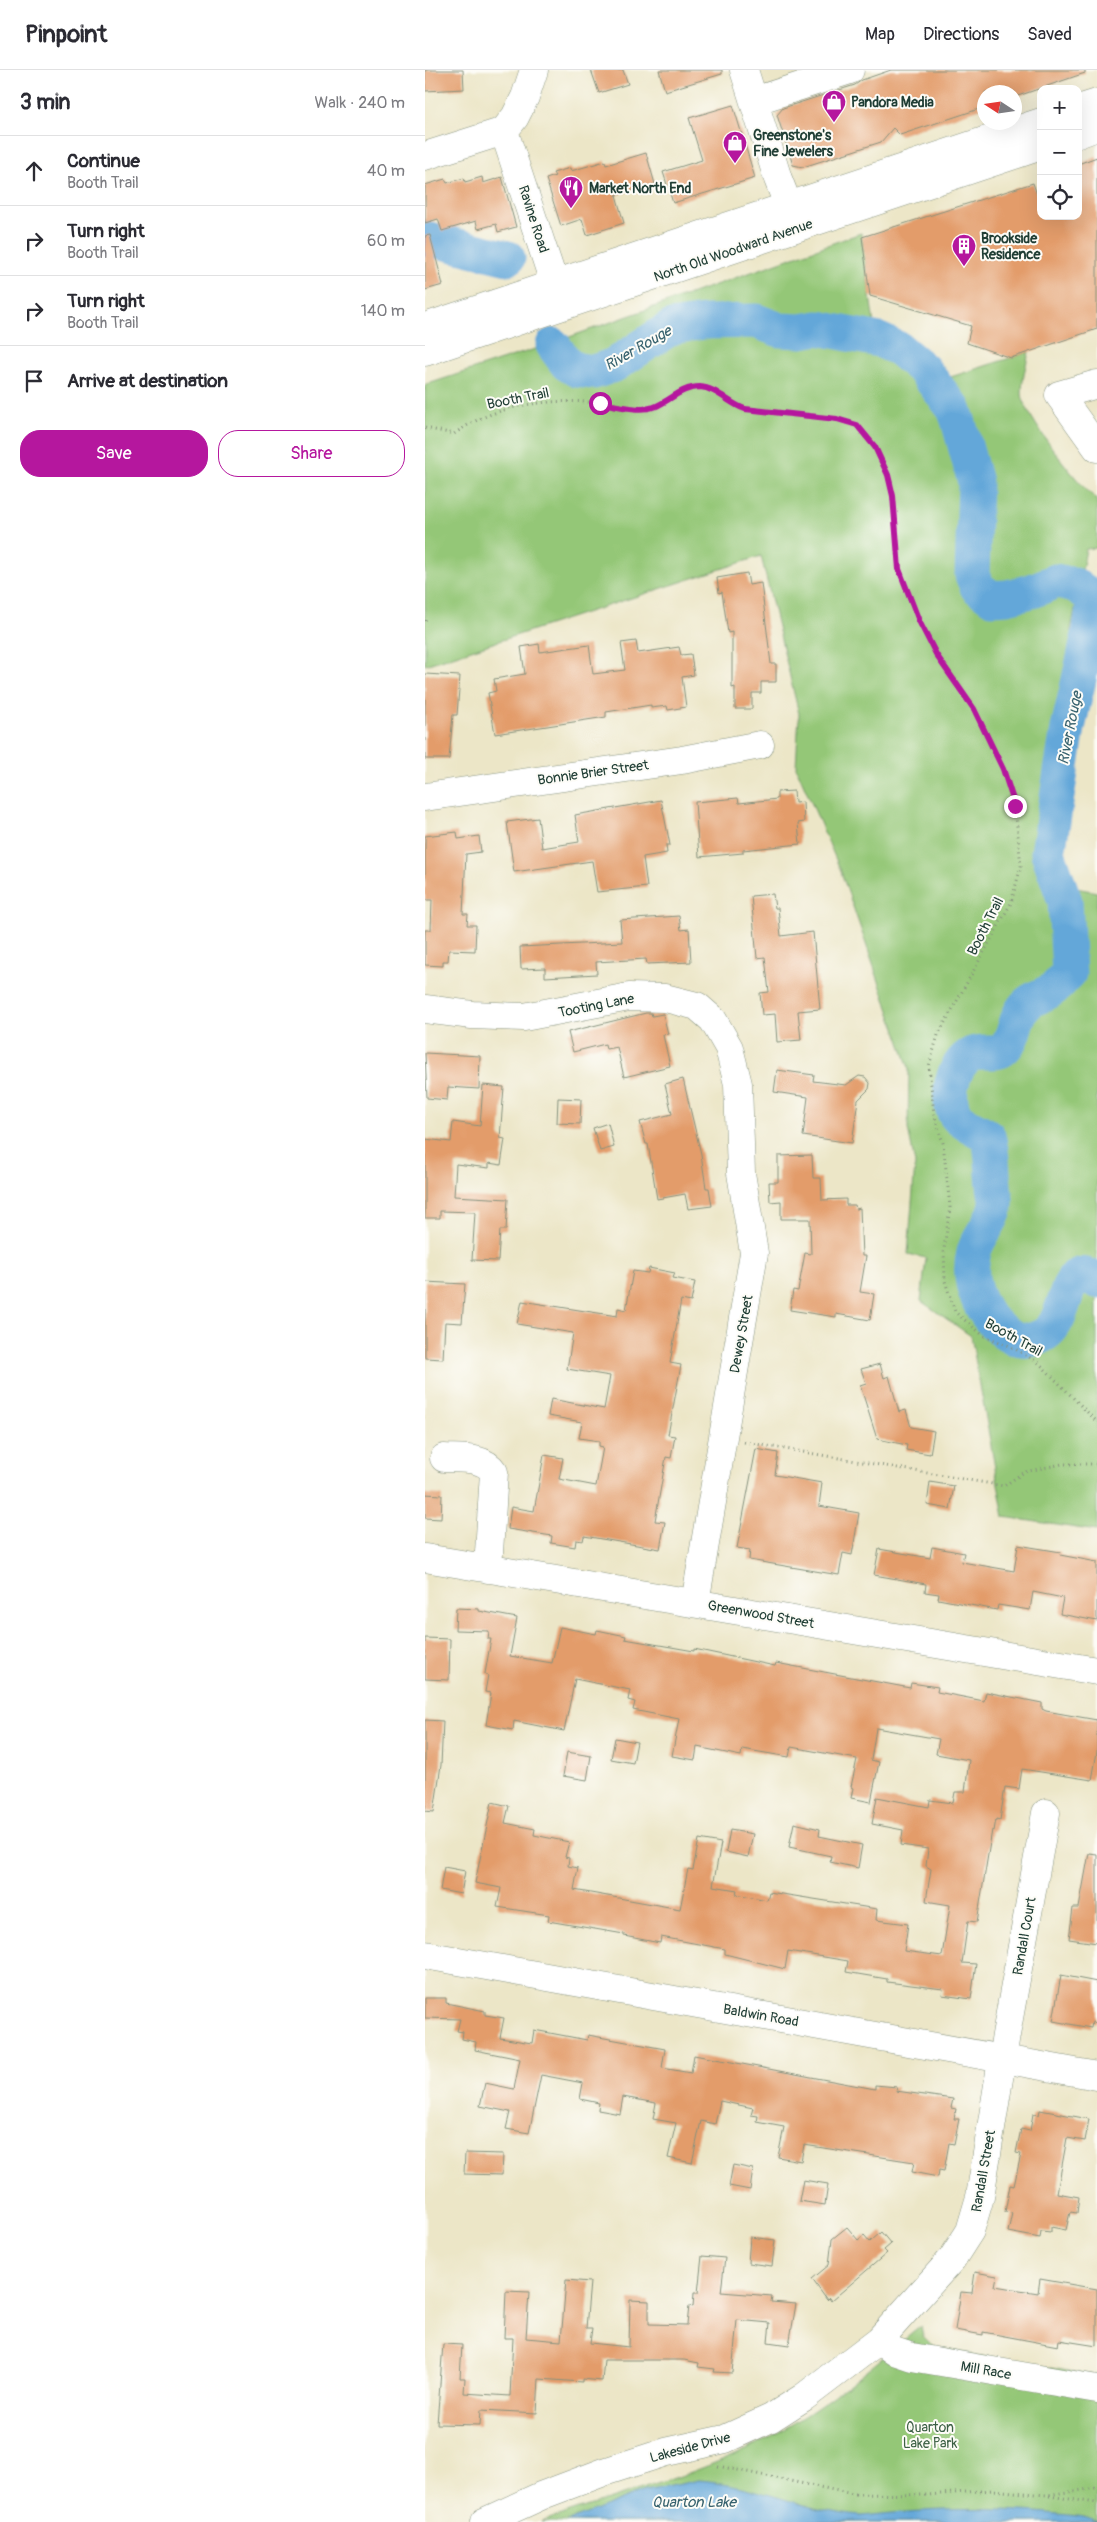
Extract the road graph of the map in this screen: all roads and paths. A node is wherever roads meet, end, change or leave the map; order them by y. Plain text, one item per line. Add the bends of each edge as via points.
1 (534, 70) edge
2 (744, 70) edge
3 (850, 70) edge
4 (754, 101) junction
5 (1097, 103) edge
6 (1082, 108) edge
7 (1097, 127) edge
8 (504, 131) junction
9 (1082, 133) edge
10 (1036, 136) edge
11 (425, 156) edge
12 (793, 217) junction
13 (558, 295) junction
14 (425, 327) edge
15 (425, 352) edge
16 (1097, 384) edge
17 (425, 428) edge
18 (1097, 448) edge
19 (761, 744) dead end
20 (425, 797) edge
21 (425, 1009) edge
22 (734, 1063) joint
23 (1097, 1422) edge
24 (743, 1441) dead end
25 (444, 1458) dead end
26 (1097, 1464) edge
27 (425, 1558) edge
28 (488, 1569) junction
29 (695, 1603) junction
30 (1097, 1671) edge
31 (1046, 1813) dead end
32 (425, 1955) edge
33 (1002, 2058) junction
34 (1097, 2076) edge
35 (879, 2340) junction
36 (1097, 2389) edge
37 (715, 2466) dead end
38 (1097, 2488) edge
39 (1046, 2495) junction
40 (1097, 2503) edge
41 (484, 2522) edge

1 - 8 street via 515,117
2 - 4 street
3 - 4 street
4 - 12 street
5 - 6 street
7 - 9 street
8 - 11 street
8 - 13 street, Ravine Road
10 - 12 street, North Old Woodward Avenue
12 - 13 street, North Old Woodward Avenue
13 - 14 street, North Old Woodward Avenue
13 - 15 street, North Old Woodward Avenue
16 - 18 street via 1059,395
17 - 23 path, Booth Trail via 454,434 492,412 550,401 653,407 683,390 701,387 745,409 837,419 857,425 875,447 888,475 893,496 899,569 932,647 974,709 1003,769 1015,806 1021,866 1011,903 937,1035 929,1066 950,1206 944,1249 945,1281 955,1312 984,1336 1039,1363
19 - 20 street, Bonnie Brier Street via 714,755
21 - 22 street, Tooting Lane via 472,1016 524,1017 629,997 681,1000 697,1006 713,1020
22 - 29 street, Dewey Street via 740,1111 743,1196 754,1253
24 - 26 path via 1004,1486 1024,1472 1062,1464
25 - 28 street via 478,1460 489,1464 494,1472
27 - 28 street, Greenwood Street
28 - 29 street, Greenwood Street
29 - 30 street, Greenwood Street
31 - 33 street, Randall Court
32 - 33 street, Baldwin Road
33 - 34 street, Baldwin Road
33 - 35 street, Randall Street via 980,2197 970,2231 952,2259
35 - 36 street, Mill Race via 894,2351 912,2357
35 - 41 street, Lakeside Drive via 804,2397 746,2430 725,2439 666,2452 603,2472
37 - 39 path via 853,2494 928,2496 992,2490
38 - 39 path
39 - 40 path

